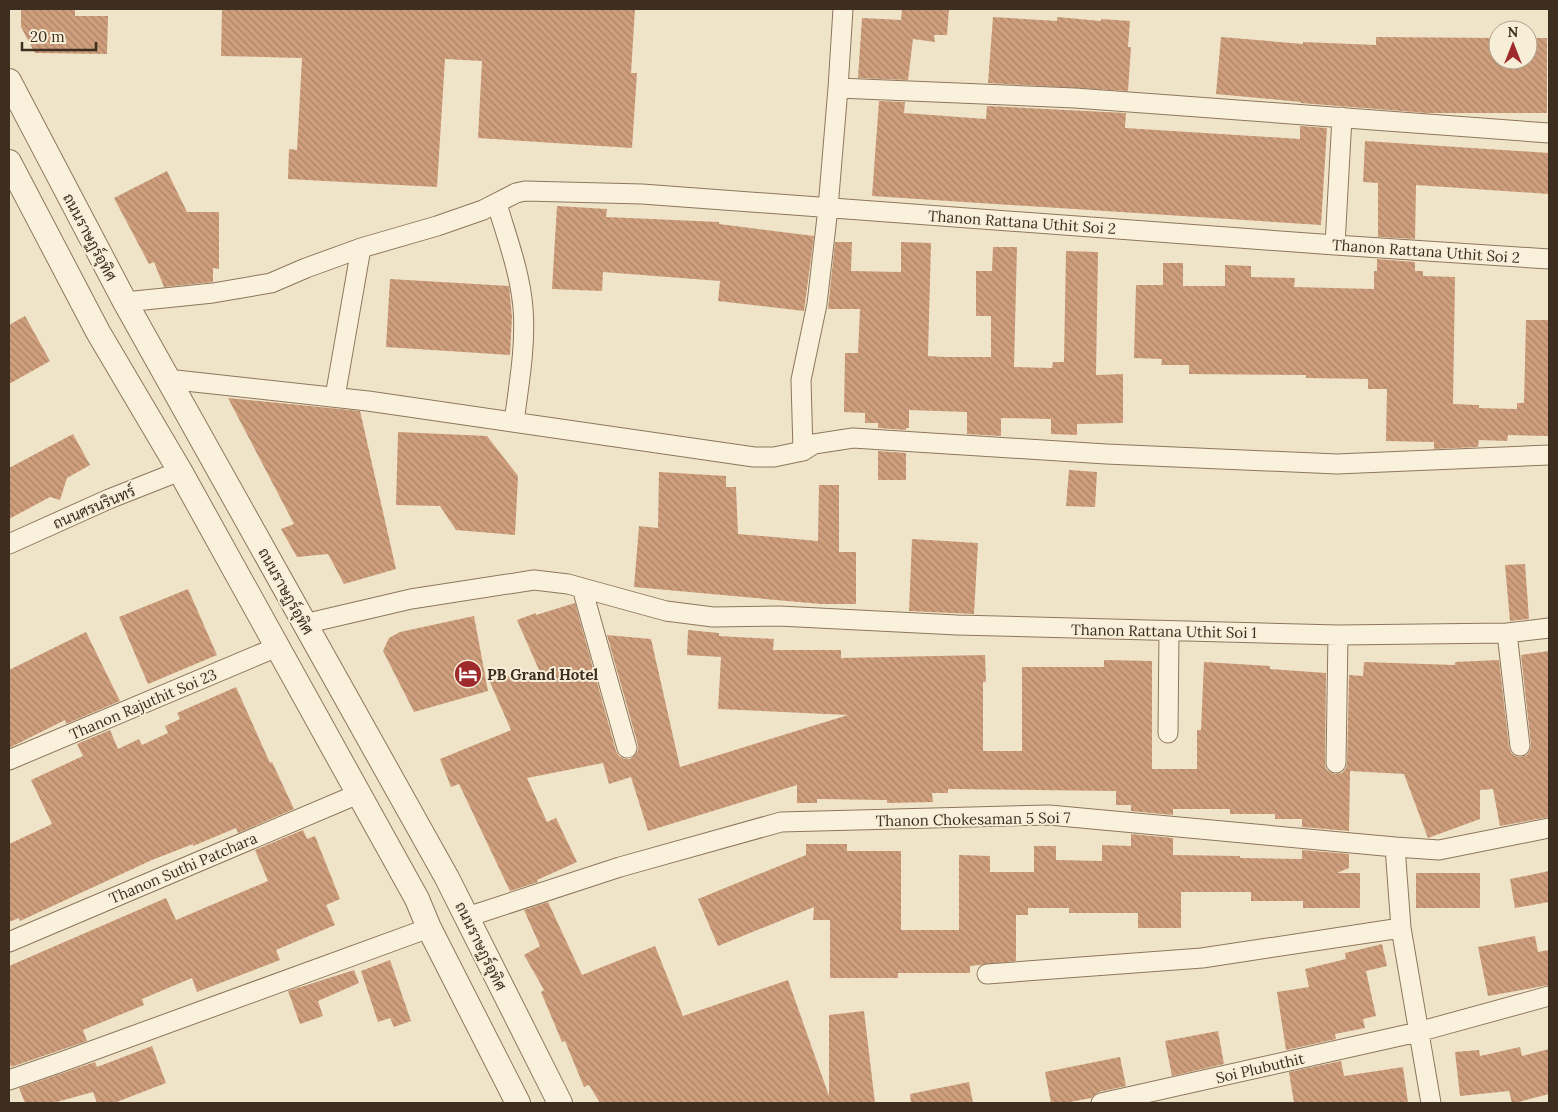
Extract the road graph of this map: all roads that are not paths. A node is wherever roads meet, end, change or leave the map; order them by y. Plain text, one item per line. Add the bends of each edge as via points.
1 (842, 9) edge
2 (9, 81) edge
3 (838, 88) junction
4 (1342, 117) junction
5 (1549, 133) edge
6 (9, 162) edge
7 (497, 204) junction
8 (828, 208) junction
9 (1336, 245) junction
10 (361, 248) junction
11 (1549, 259) edge
12 (125, 302) junction
13 (167, 379) junction
14 (335, 397) junction
15 (514, 422) junction
16 (803, 451) junction
17 (1549, 455) edge
18 (180, 471) junction
19 (9, 544) edge
20 (582, 588) junction
21 (304, 624) junction
22 (1549, 628) edge
23 (1169, 632) junction
24 (1507, 633) junction
25 (1338, 635) junction
26 (277, 647) junction
27 (1168, 733) dead end
28 (1520, 746) dead end
29 (628, 748) dead end
30 (9, 760) edge
31 (1336, 763) dead end
32 (358, 794) junction
33 (1549, 828) edge
34 (1395, 847) junction
35 (466, 916) junction
36 (429, 928) junction
37 (1401, 928) junction
38 (9, 942) edge
39 (987, 974) dead end
40 (1549, 996) edge
41 (1418, 1032) junction
42 (543, 1070) junction
43 (9, 1080) edge
44 (514, 1096) edge
45 (560, 1103) edge
46 (1101, 1103) edge
47 (1431, 1103) edge

1 - 3 street
2 - 12 street, ถนนราษฏร์อุทิศ
3 - 4 street via 1075,98
3 - 8 street
4 - 5 street
4 - 9 street
6 - 18 street via 98,332
7 - 8 street, Thanon Rattana Uthit Soi 2 via 526,191 642,194
7 - 10 street, Thanon Rattana Uthit Soi 2
7 - 15 street via 516,268 523,310
8 - 9 street, Thanon Rattana Uthit Soi 2
8 - 16 street via 818,304 801,380
9 - 11 street, Thanon Rattana Uthit Soi 2
10 - 12 street, Thanon Rattana Uthit Soi 2 via 271,283
10 - 14 street
12 - 13 street, ถนนราษฏร์อุทิศ
13 - 14 street
13 - 21 street, ถนนราษฏร์อุทิศ
14 - 15 street
15 - 16 street via 754,457
16 - 17 street via 814,444 853,438 1337,464
18 - 19 street, ถนนศรนรินทร์
18 - 26 street
20 - 21 street, Thanon Rattana Uthit Soi 1 via 534,580 411,599
20 - 23 street, Thanon Rattana Uthit Soi 1 via 666,611 714,617 779,616
20 - 29 street
21 - 35 street, ถนนราษฏร์อุทิศ
22 - 24 street, Thanon Rattana Uthit Soi 1
23 - 25 street, Thanon Rattana Uthit Soi 1
23 - 27 street
24 - 25 street, Thanon Rattana Uthit Soi 1
24 - 28 street
25 - 31 street
26 - 30 street, Thanon Rajuthit Soi 23
26 - 32 street
32 - 36 street
32 - 38 street, Thanon Suthi Patchara
33 - 34 street, Thanon Chokesaman 5 Soi 7 via 1439,850
34 - 35 street, Thanon Chokesaman 5 Soi 7 via 1049,815 781,822 620,867
34 - 37 street
35 - 42 street, ถนนราษฏร์อุทิศ
36 - 43 street
36 - 44 street
37 - 39 street via 1202,958
37 - 41 street
40 - 41 street, Soi Plubuthit
41 - 46 street, Soi Plubuthit
41 - 47 street
42 - 44 street
42 - 45 street, ถนนราษฏร์อุทิศ

